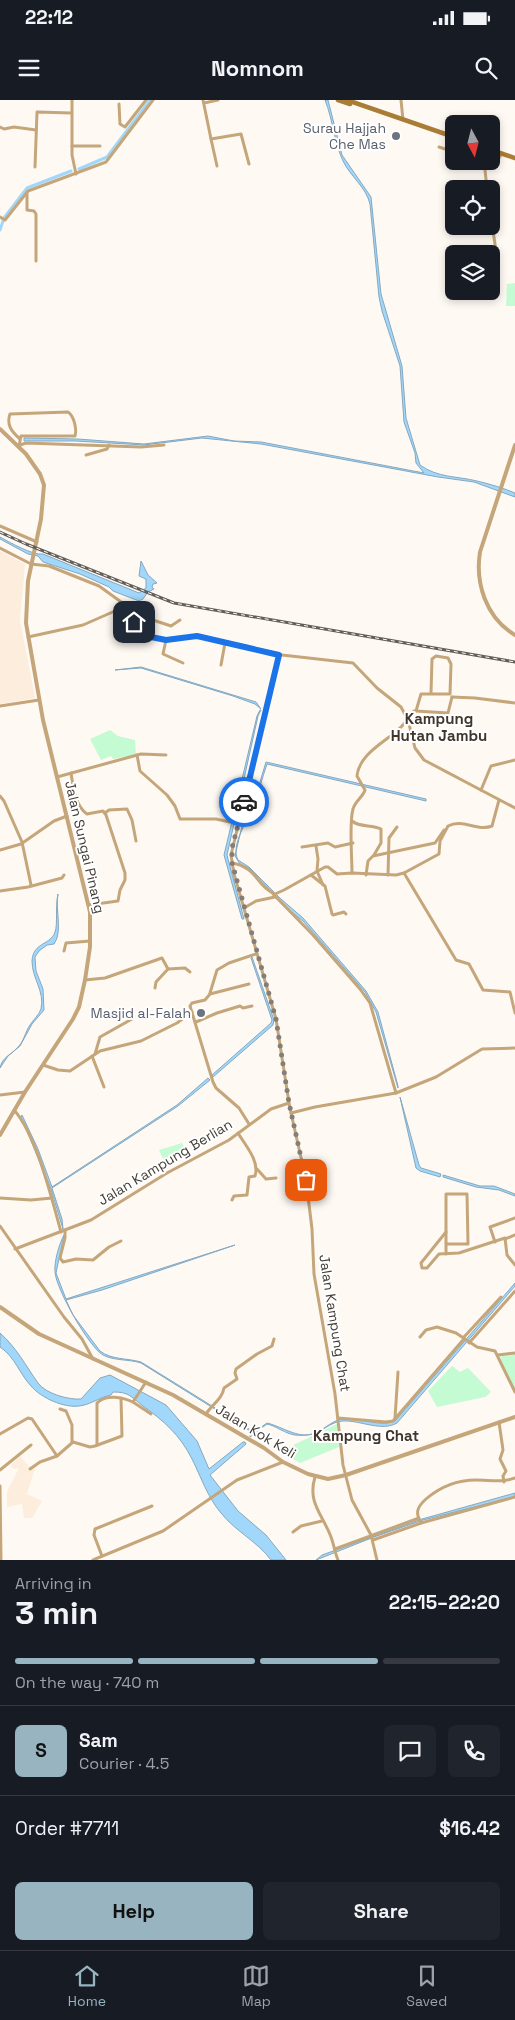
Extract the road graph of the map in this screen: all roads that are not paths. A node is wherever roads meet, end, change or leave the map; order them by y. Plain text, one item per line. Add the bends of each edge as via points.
1 (72, 100) edge
2 (146, 100) edge
3 (153, 100) edge
4 (218, 100) edge
5 (339, 100) edge
6 (347, 100) edge
7 (401, 100) edge
8 (204, 101) edge
9 (359, 102) edge
10 (119, 104) dead end
11 (71, 113) junction
12 (387, 115) junction
13 (403, 120) junction
14 (0, 127) edge
15 (36, 130) junction
16 (445, 134) edge
17 (211, 139) junction
18 (72, 146) junction
19 (100, 146) dead end
20 (439, 147) dead end
21 (445, 149) edge
22 (502, 153) joint
23 (500, 156) edge
24 (515, 158) edge
25 (249, 164) dead end
26 (217, 166) dead end
27 (35, 167) dead end
28 (76, 173) junction
29 (27, 192) junction
30 (2, 219) edge
31 (36, 261) dead end
32 (9, 425) junction
33 (1, 430) edge
34 (20, 439) junction
35 (20, 445) junction
36 (109, 445) junction
37 (164, 445) dead end
38 (515, 445) edge
39 (86, 455) dead end
40 (0, 526) edge
41 (36, 544) junction
42 (0, 548) edge
43 (32, 561) junction
44 (127, 610) junction
45 (180, 620) dead end
46 (142, 634) junction
47 (515, 635) edge
48 (28, 637) junction
49 (166, 640) junction
50 (225, 643) junction
51 (279, 655) junction
52 (183, 663) dead end
53 (221, 665) dead end
54 (432, 693) junction
55 (451, 696) junction
56 (39, 700) junction
57 (515, 704) edge
58 (0, 706) edge
59 (416, 711) junction
60 (408, 720) junction
61 (136, 755) junction
62 (166, 755) dead end
63 (515, 760) edge
64 (71, 773) junction
65 (57, 777) junction
66 (481, 790) junction
67 (0, 796) edge
68 (498, 800) junction
69 (515, 808) edge
70 (105, 813) junction
71 (67, 816) junction
72 (352, 820) junction
73 (239, 824) junction
74 (448, 826) junction
75 (397, 827) dead end
76 (136, 842) dead end
77 (21, 844) junction
78 (352, 844) junction
79 (316, 846) junction
80 (302, 847) dead end
81 (0, 850) edge
82 (388, 853) junction
83 (374, 856) junction
84 (232, 863) junction
85 (317, 870) junction
86 (352, 873) junction
87 (404, 873) junction
88 (311, 874) junction
89 (64, 875) dead end
90 (366, 875) junction
91 (388, 875) junction
92 (32, 885) junction
93 (323, 885) junction
94 (0, 891) edge
95 (274, 894) junction
96 (89, 905) junction
97 (244, 908) junction
98 (346, 914) dead end
99 (91, 941) junction
100 (64, 951) dead end
101 (256, 954) junction
102 (168, 969) junction
103 (190, 972) dead end
104 (85, 980) junction
105 (249, 984) dead end
106 (155, 988) dead end
107 (210, 994) junction
108 (252, 1006) dead end
109 (515, 1012) edge
110 (193, 1014) junction
111 (205, 1018) junction
112 (132, 1019) dead end
113 (196, 1022) junction
114 (515, 1048) edge
115 (94, 1055) junction
116 (43, 1065) junction
117 (104, 1087) dead end
118 (25, 1092) junction
119 (396, 1093) junction
120 (0, 1095) edge
121 (289, 1103) junction
122 (14, 1110) junction
123 (291, 1113) junction
124 (249, 1124) junction
125 (238, 1133) junction
126 (0, 1135) edge
127 (257, 1169) junction
128 (276, 1178) dead end
129 (0, 1198) edge
130 (52, 1198) junction
131 (232, 1200) dead end
132 (515, 1218) edge
133 (0, 1226) edge
134 (63, 1231) junction
135 (446, 1232) junction
136 (515, 1235) edge
137 (505, 1239) junction
138 (122, 1241) dead end
139 (494, 1242) junction
140 (446, 1244) junction
141 (15, 1249) junction
142 (446, 1254) junction
143 (515, 1265) edge
144 (515, 1291) edge
145 (500, 1297) dead end
146 (0, 1307) edge
147 (420, 1337) dead end
148 (274, 1339) dead end
149 (466, 1341) junction
150 (515, 1353) edge
151 (498, 1354) junction
152 (93, 1359) junction
153 (398, 1372) dead end
154 (145, 1384) junction
155 (515, 1392) edge
156 (121, 1398) junction
157 (133, 1400) junction
158 (60, 1409) dead end
159 (151, 1414) dead end
160 (206, 1414) junction
161 (515, 1417) edge
162 (338, 1418) junction
163 (395, 1419) junction
164 (499, 1422) junction
165 (0, 1434) edge
166 (72, 1442) junction
167 (31, 1444) dead end
168 (97, 1445) junction
169 (57, 1456) junction
170 (283, 1462) junction
171 (30, 1468) dead end
172 (0, 1470) edge
173 (346, 1475) junction
174 (315, 1477) junction
175 (515, 1478) edge
176 (504, 1482) junction
177 (0, 1486) edge
178 (515, 1498) edge
179 (152, 1506) dead end
180 (322, 1521) junction
181 (420, 1521) junction
182 (294, 1532) dead end
183 (372, 1537) junction
184 (335, 1551) junction
185 (102, 1556) junction
186 (1, 1560) edge
187 (93, 1560) edge
188 (338, 1560) edge
189 (377, 1560) edge

1 - 11 street
2 - 10 street via 125,127 120,124
3 - 28 street via 106,162
4 - 8 street
5 - 12 main road
6 - 9 main road
7 - 13 street
8 - 17 street
9 - 12 main road
11 - 15 street via 38,111
11 - 18 street
12 - 13 main road
13 - 16 main road
14 - 15 street
15 - 27 street
17 - 25 street via 240,134
17 - 26 street
18 - 19 street
18 - 28 street
20 - 21 street
22 - 23 street
22 - 24 main road
28 - 29 street
29 - 30 street
29 - 31 street via 26,210 36,214
32 - 33 street
32 - 34 street
32 - 34 street via 12,413 71,413 75,436 20,436
33 - 35 street, Jalan Sungai Pinang
34 - 35 street
35 - 36 street
35 - 41 street, Jalan Sungai Pinang via 44,485
36 - 37 street
36 - 39 street via 107,449
38 - 47 street via 480,552 478,577 492,612 502,626
40 - 41 street
41 - 43 street, Jalan Sungai Pinang
42 - 43 street
43 - 44 street via 91,582 120,601
43 - 48 street, Jalan Sungai Pinang via 26,612
44 - 46 street
44 - 48 street via 115,610 83,625
45 - 46 street via 171,626 146,620
46 - 49 street
48 - 56 street, Jalan Sungai Pinang
49 - 50 street via 197,636
49 - 52 street via 163,654
50 - 51 street
50 - 53 street
51 - 60 street via 353,663 401,707
51 - 73 street
54 - 55 street
54 - 55 street via 432,658 436,656 450,659
54 - 59 street via 420,694
55 - 57 street
55 - 59 street via 448,713
56 - 58 street
56 - 65 street, Jalan Sungai Pinang
59 - 60 street
60 - 66 street via 420,757
60 - 72 street via 359,766 357,776 364,794 358,798
61 - 62 street
61 - 64 street
61 - 73 street via 140,771 167,795 180,818 216,819
63 - 66 street via 491,766
64 - 65 street
64 - 70 street via 77,801 83,811 87,814
65 - 71 street, Jalan Sungai Pinang
66 - 68 street
67 - 77 street
68 - 69 street
68 - 74 street via 492,826 483,828 461,823
70 - 76 street via 127,809
70 - 96 street via 125,880 118,901
71 - 77 street
71 - 96 street, Jalan Sungai Pinang
72 - 78 street
72 - 83 street via 358,825 381,829 380,843
73 - 84 street via 232,848
74 - 82 street via 434,843
74 - 87 street via 441,837 437,857
75 - 82 street via 389,838
77 - 81 street
77 - 92 street
78 - 79 street
78 - 86 street
79 - 80 street
79 - 85 street
82 - 83 street
82 - 91 street
83 - 90 street via 368,861
84 - 95 street via 250,869
84 - 97 street
85 - 86 street via 327,867 337,874
85 - 88 street
85 - 93 street
86 - 90 street
87 - 91 street
87 - 109 street via 456,960 469,964 484,990 510,992
88 - 93 street
88 - 95 street
89 - 92 street
90 - 91 street
92 - 94 street
93 - 98 street via 332,914
95 - 97 street
95 - 119 street via 370,1003
96 - 99 street, Jalan Sungai Pinang
97 - 101 street
99 - 100 street via 66,942
99 - 104 street, Jalan Sungai Pinang
101 - 107 street via 217,970
101 - 121 street via 276,1019
102 - 103 street via 185,968
102 - 104 street via 162,958 105,978
102 - 106 street via 156,982
104 - 116 street, Jalan Sungai Pinang via 73,1019
105 - 107 street
107 - 110 street via 190,1006
108 - 111 street via 240,1006
110 - 111 street
110 - 113 street
110 - 115 street via 141,1041
111 - 113 street
112 - 115 street via 100,1037
113 - 124 street via 216,1088 235,1104
114 - 119 street via 482,1049 436,1077
115 - 116 street via 70,1070
115 - 117 street
116 - 118 street, Jalan Sungai Pinang
118 - 120 street
118 - 122 street, Jalan Sungai Pinang
119 - 123 street
121 - 123 street
121 - 124 street, Jalan Kampung Berlian via 271,1109
122 - 126 street, Jalan Sungai Pinang
122 - 130 street via 32,1144
123 - 162 street, Jalan Kampung Chat via 306,1180 314,1274
124 - 125 street, Jalan Kampung Berlian
125 - 127 street
125 - 134 street, Jalan Kampung Berlian via 91,1220
127 - 128 street via 266,1180
127 - 131 street via 255,1176 250,1177 247,1195 234,1196
129 - 130 street
130 - 134 street
132 - 139 street via 490,1226
133 - 141 street
134 - 138 street via 66,1238 60,1258 62,1262 93,1260
134 - 141 street, Jalan Kampung Berlian
135 - 140 street
135 - 140 street via 446,1194 467,1194 468,1244
135 - 142 street via 421,1263 422,1268 427,1268 439,1254
136 - 137 street
137 - 139 street
137 - 143 street via 508,1256
139 - 142 street
140 - 142 street
141 - 152 street via 82,1339
144 - 149 street
145 - 149 street via 464,1337
146 - 152 street, Jalan Kok Keli via 39,1334
147 - 149 street via 426,1330 437,1327 449,1330
148 - 160 street via 272,1346 236,1369 237,1378 227,1385 223,1395
149 - 151 street
149 - 163 street
150 - 151 street
151 - 155 street
152 - 154 street, Jalan Kok Keli
153 - 163 street
154 - 157 street
154 - 160 street, Jalan Kok Keli
156 - 157 street
156 - 168 street via 122,1435
156 - 168 street via 104,1398 97,1402
157 - 159 street
158 - 166 street via 66,1410 71,1423
160 - 170 street, Jalan Kok Keli
161 - 164 street, Jalan Kok Keli
162 - 163 street via 386,1422
162 - 173 street, Jalan Kampung Chat
164 - 173 street, Jalan Kok Keli
164 - 176 street via 504,1450 500,1459 506,1471
165 - 169 street via 30,1418
166 - 168 street via 90,1447
166 - 169 street
167 - 172 street
169 - 171 street
170 - 174 street, Jalan Kok Keli
170 - 185 street via 225,1487 163,1531
173 - 174 street, Jalan Kok Keli via 328,1479
173 - 183 street via 352,1500
174 - 180 street via 313,1496
175 - 176 street
176 - 181 street via 476,1480 451,1484 422,1502 417,1511
177 - 186 street
178 - 181 street
179 - 185 street via 94,1529
180 - 182 street via 301,1526
180 - 184 street
181 - 183 street
183 - 184 street
183 - 189 street
184 - 188 street
185 - 187 street

